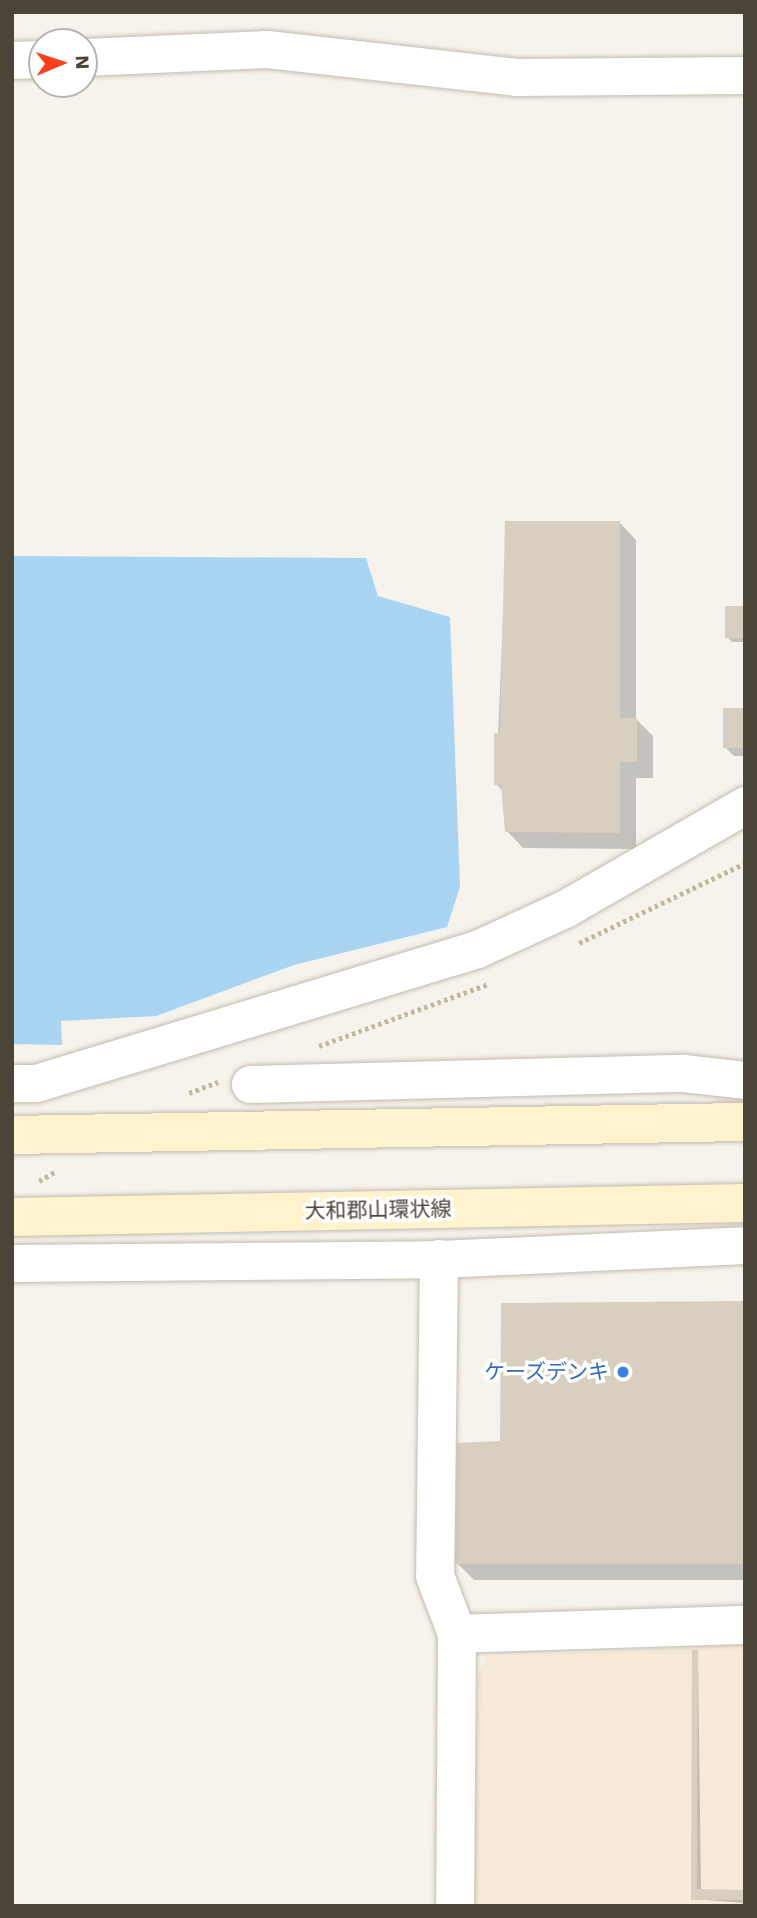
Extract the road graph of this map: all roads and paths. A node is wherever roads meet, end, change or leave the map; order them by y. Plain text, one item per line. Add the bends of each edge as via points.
1 (98, 56) edge
2 (745, 75) edge
3 (745, 805) edge
4 (745, 1080) edge
5 (12, 1083) edge
6 (250, 1084) dead end
7 (745, 1122) edge
8 (12, 1135) edge
9 (63, 1167) dead end
10 (22, 1201) edge
11 (745, 1203) edge
12 (745, 1245) edge
13 (439, 1259) junction
14 (12, 1263) edge
15 (745, 1625) edge
16 (457, 1634) junction
17 (454, 1906) edge

1 - 2 street via 267,49 516,77
3 - 5 street via 566,908 477,949 36,1083
4 - 6 street via 683,1073
7 - 8 main road
9 - 10 path
10 - 11 main road, 大和郡山環状線
12 - 13 street
13 - 14 street
13 - 16 street via 435,1576
15 - 16 street
16 - 17 street

